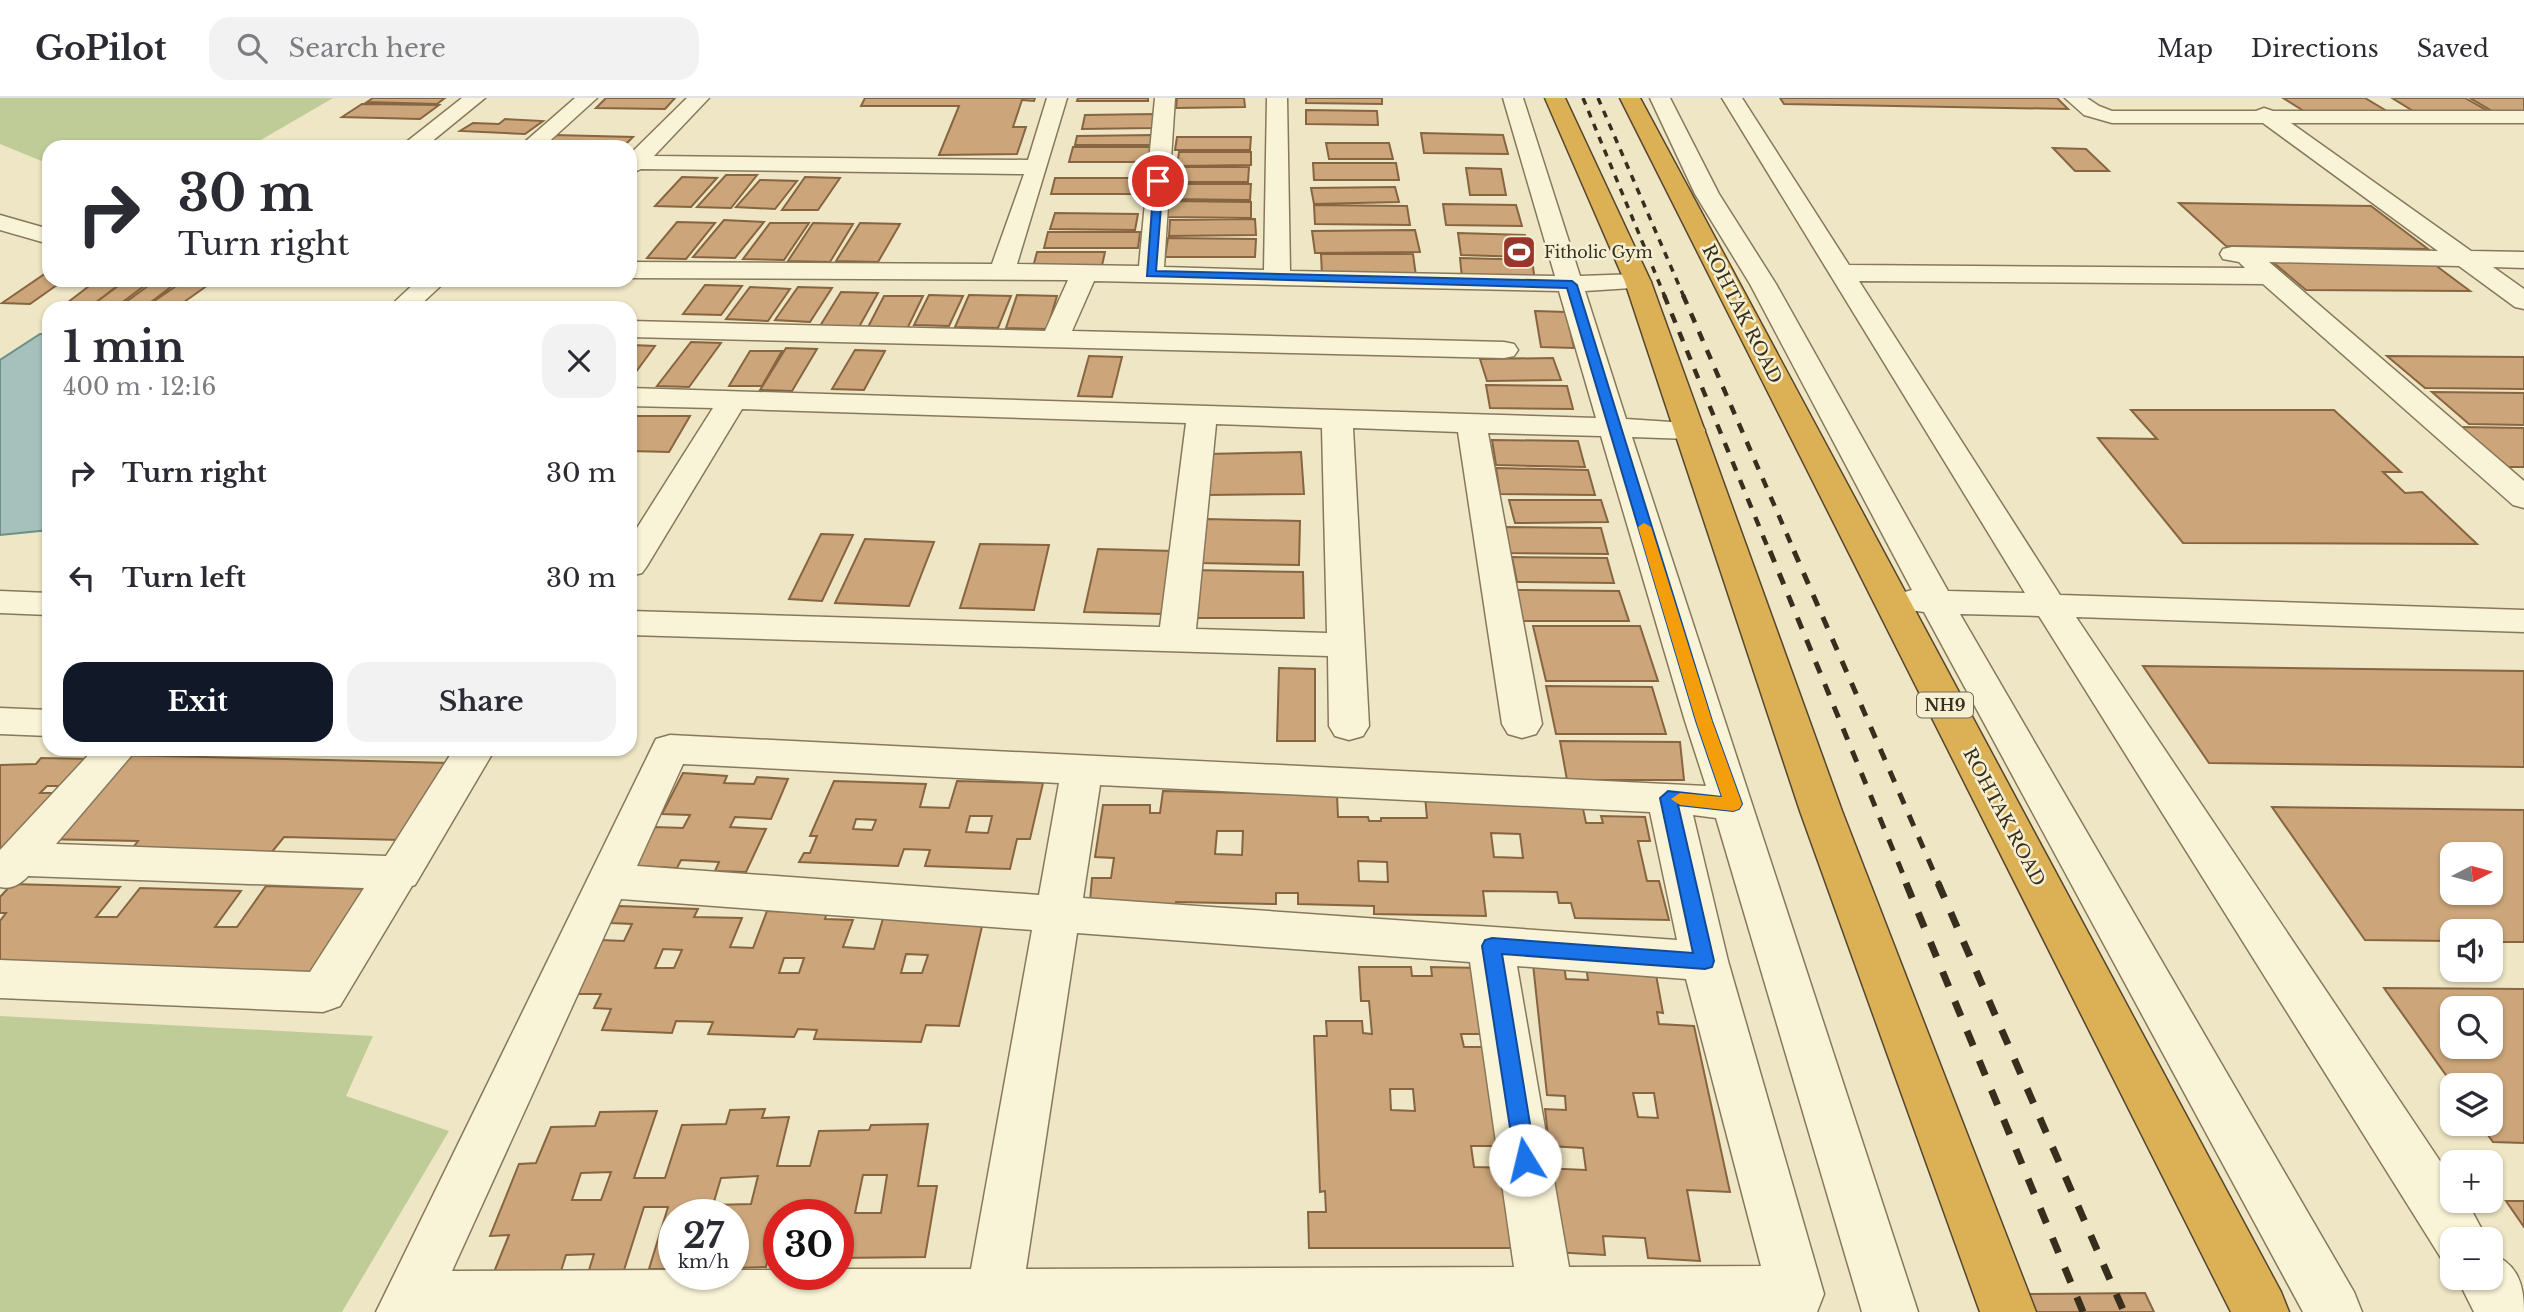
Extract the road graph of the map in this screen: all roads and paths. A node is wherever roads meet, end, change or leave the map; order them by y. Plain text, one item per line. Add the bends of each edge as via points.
1 (475, 98) edge
2 (587, 98) edge
3 (699, 98) edge
4 (1057, 98) edge
5 (1165, 98) edge
6 (1277, 98) edge
7 (1513, 98) edge
8 (1555, 98) edge
9 (1630, 98) edge
10 (1660, 98) edge
11 (1732, 98) edge
12 (2075, 98) edge
13 (2243, 98) edge
14 (2270, 117) junction
15 (2524, 117) edge
16 (420, 140) edge
17 (538, 140) edge
18 (637, 159) edge
19 (637, 164) edge
20 (1037, 167) junction
21 (0, 222) edge
22 (42, 235) edge
23 (2115, 253) dead end
24 (2243, 254) junction
25 (2466, 258) junction
26 (2524, 260) edge
27 (637, 270) edge
28 (1002, 271) junction
29 (1084, 273) junction
30 (1842, 273) junction
31 (1151, 274) junction
32 (2270, 276) junction
33 (1277, 278) junction
34 (1638, 282) junction
35 (1572, 285) junction
36 (426, 287) edge
37 (2524, 300) edge
38 (409, 301) edge
39 (637, 329) edge
40 (1055, 338) junction
41 (1504, 349) dead end
42 (637, 397) edge
43 (733, 400) junction
44 (1202, 414) junction
45 (1337, 418) junction
46 (1471, 422) junction
47 (1614, 426) junction
48 (1690, 430) junction
49 (2524, 498) edge
50 (637, 555) edge
51 (1891, 601) junction
52 (0, 602) edge
53 (1936, 602) junction
54 (42, 604) edge
55 (2050, 606) junction
56 (2524, 621) edge
57 (637, 623) edge
58 (1177, 640) junction
59 (1346, 645) junction
60 (0, 721) edge
61 (42, 723) edge
62 (1522, 724) dead end
63 (1349, 726) dead end
64 (111, 756) edge
65 (471, 756) edge
66 (1082, 769) junction
67 (1668, 798) junction
68 (1733, 804) junction
69 (9, 868) edge
70 (400, 873) junction
71 (607, 881) junction
72 (1058, 914) junction
73 (1492, 946) junction
74 (1705, 961) junction
75 (0, 979) edge
76 (2452, 1227) edge
77 (2493, 1290) edge
78 (1546, 1294) junction
79 (1799, 1303) edge
80 (992, 1304) edge
81 (633, 1305) edge
82 (407, 1306) edge
83 (1890, 1312) edge
84 (2008, 1312) edge
85 (2261, 1312) edge
86 (2334, 1312) edge
87 (2507, 1312) edge

1 - 16 street
2 - 17 street
3 - 18 street
4 - 20 street
5 - 31 street
6 - 33 street
7 - 35 street
8 - 34 highway
9 - 51 highway, ROHTAK ROAD / NH9
10 - 53 street via 1707,194 1763,284
11 - 30 street
12 - 14 street via 2100,116
13 - 14 street
14 - 15 street
14 - 25 street
19 - 20 street
20 - 28 street
21 - 22 street
23 - 24 street
24 - 25 street
24 - 32 street
25 - 26 street
25 - 37 street
27 - 28 street
28 - 29 street
29 - 31 street
29 - 40 street
30 - 32 street
30 - 55 street
31 - 33 street
32 - 49 street
33 - 35 street
34 - 35 street
34 - 48 highway
35 - 47 street
36 - 38 street
39 - 40 street
40 - 41 street
42 - 43 street
43 - 44 street
43 - 50 street
44 - 45 street
44 - 58 street
45 - 46 street
45 - 59 street
46 - 47 street
46 - 62 street
47 - 48 street
47 - 68 street
48 - 84 highway via 1860,921
51 - 53 street
51 - 85 highway, ROHTAK ROAD / NH9
52 - 54 street
53 - 55 street
53 - 86 street
55 - 56 street
55 - 76 street
57 - 58 street
58 - 59 street
59 - 63 street
60 - 61 street
64 - 69 street
65 - 70 street
66 - 67 street
66 - 71 street via 670,749
66 - 72 street
67 - 68 street
67 - 74 street
68 - 83 street
69 - 70 street
70 - 75 street via 323,992
71 - 72 street
71 - 82 street
72 - 73 street
72 - 80 street
73 - 74 street
73 - 78 street
74 - 79 street
77 - 87 street
78 - 79 street
78 - 80 street
80 - 81 street
81 - 82 street

